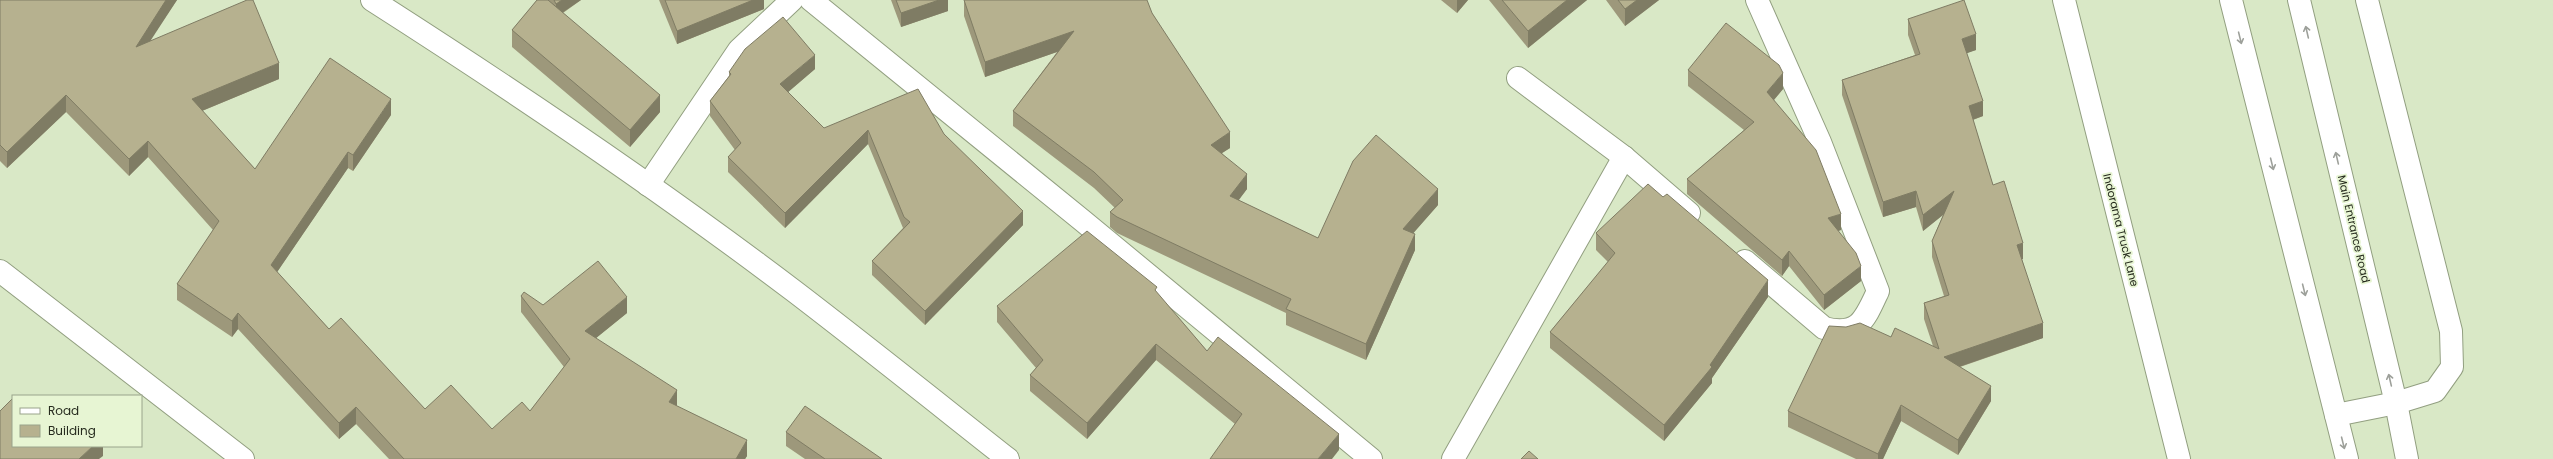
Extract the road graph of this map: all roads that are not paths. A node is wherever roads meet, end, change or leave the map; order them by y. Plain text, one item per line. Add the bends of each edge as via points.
1 (372, 0) edge
2 (792, 0) edge
3 (812, 0) edge
4 (1757, 0) edge
5 (2064, 0) edge
6 (2231, 0) edge
7 (2300, 0) edge
8 (2367, 0) edge
9 (1518, 78) dead end
10 (1624, 157) junction
11 (648, 185) junction
12 (1703, 225) edge
13 (1727, 245) edge
14 (0, 271) edge
15 (2396, 403) junction
16 (2336, 415) junction
17 (243, 459) edge
18 (1008, 459) edge
19 (1371, 459) edge
20 (1453, 459) edge
21 (2179, 459) edge
22 (2347, 459) edge
23 (2407, 459) edge

1 - 11 street via 455,53
2 - 11 street via 739,50
3 - 19 street
4 - 13 street via 1820,142 1878,290 1866,316 1855,328 1840,332 1824,328
5 - 21 street, Indorama Truck Lane
6 -> 16 street
15 -> 7 street, Main Entrance Road
8 - 15 street via 2451,331 2452,368 2435,391
9 - 10 street
10 - 12 street
10 - 20 street
11 - 18 street via 793,291
14 - 17 street
15 - 16 street
15 - 23 street, Main Entrance Road
16 -> 22 street

